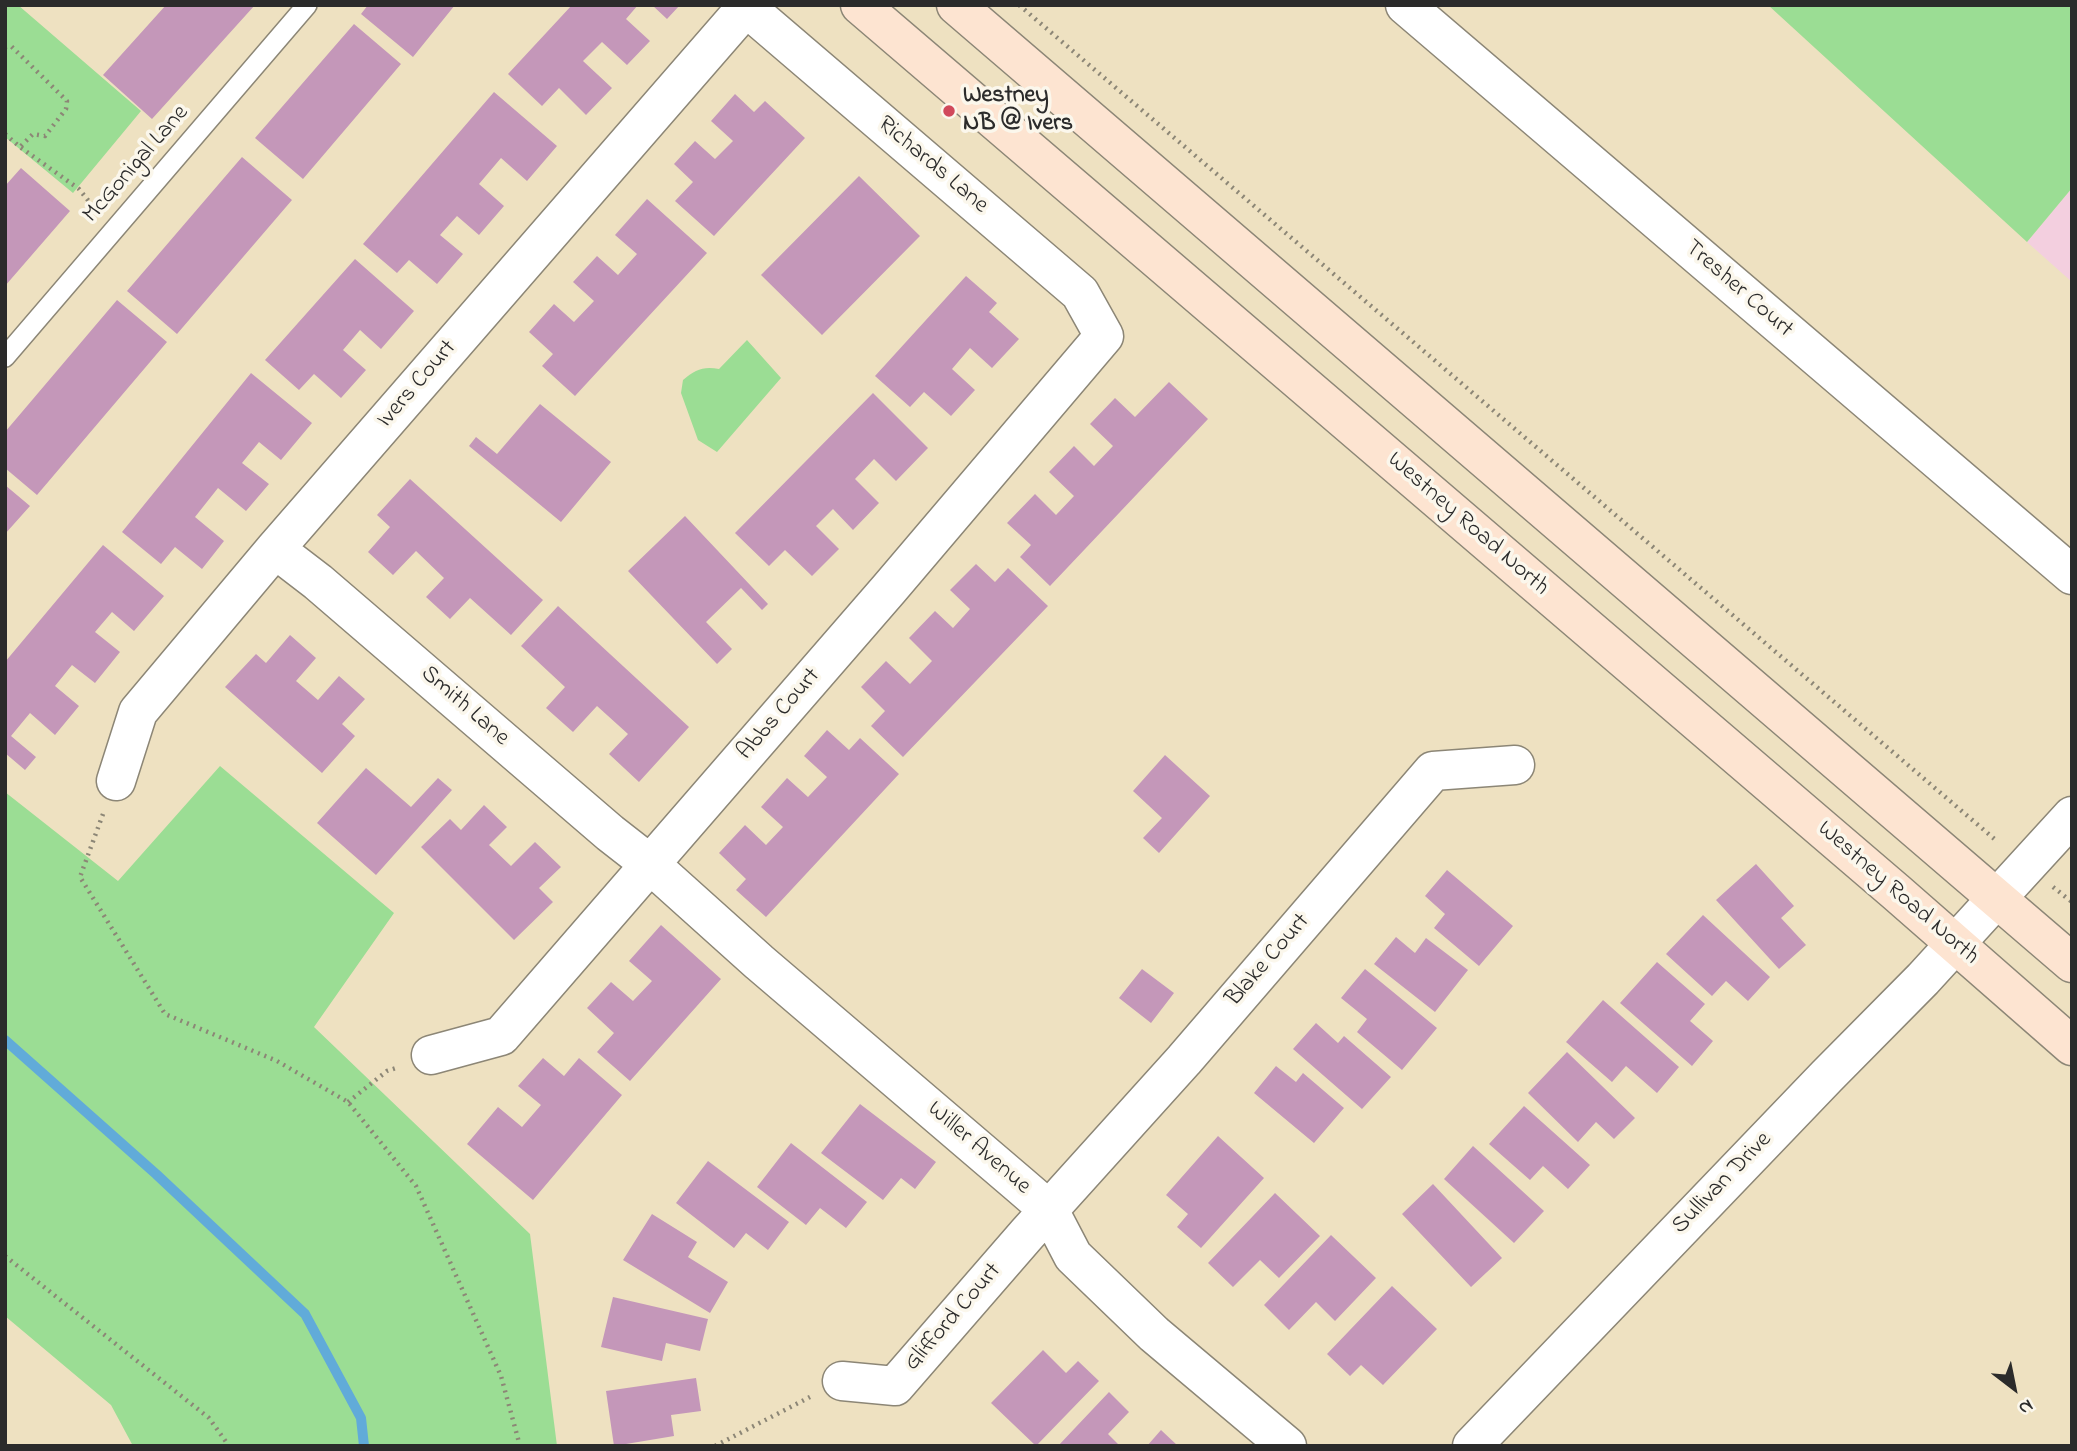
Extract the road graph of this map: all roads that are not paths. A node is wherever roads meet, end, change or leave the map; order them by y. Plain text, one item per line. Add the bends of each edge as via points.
1 (307, 5) edge
2 (860, 5) edge
3 (956, 5) edge
4 (1405, 5) edge
5 (748, 6) edge
6 (1104, 336) joint
7 (5, 357) edge
8 (275, 550) junction
9 (2072, 575) edge
10 (1515, 765) dead end
11 (116, 781) road end
12 (2072, 816) edge
13 (651, 865) junction
14 (1976, 922) junction
15 (2072, 963) edge
16 (2072, 1046) edge
17 (431, 1055) road end
18 (1049, 1210) junction
19 (842, 1381) road end
20 (1287, 1446) edge
21 (1472, 1446) edge

1 - 7 lane, McGonigal Lane
2 - 14 main road, Westney Road North via 1886,883
3 - 14 main road, Westney Road North
4 - 9 street, Tresher Court
5 - 6 street, Richards Lane via 1080,293
5 - 8 street, Ivers Court
6 - 13 street, Abbs Court
8 - 11 street, Ivers Court via 138,712
8 - 13 street, Smith Lane
10 - 18 street, Blake Court via 1433,771
12 - 14 street, Sullivan Drive
13 - 17 street, Abbs Court via 501,1037
13 - 18 street, Willer Avenue
14 - 15 main road, Westney Road North
14 - 16 main road, Westney Road North
14 - 21 street, Sullivan Drive
18 - 19 street, Glifford Court via 895,1386
18 - 20 street, Willer Avenue via 1073,1256 1154,1334

